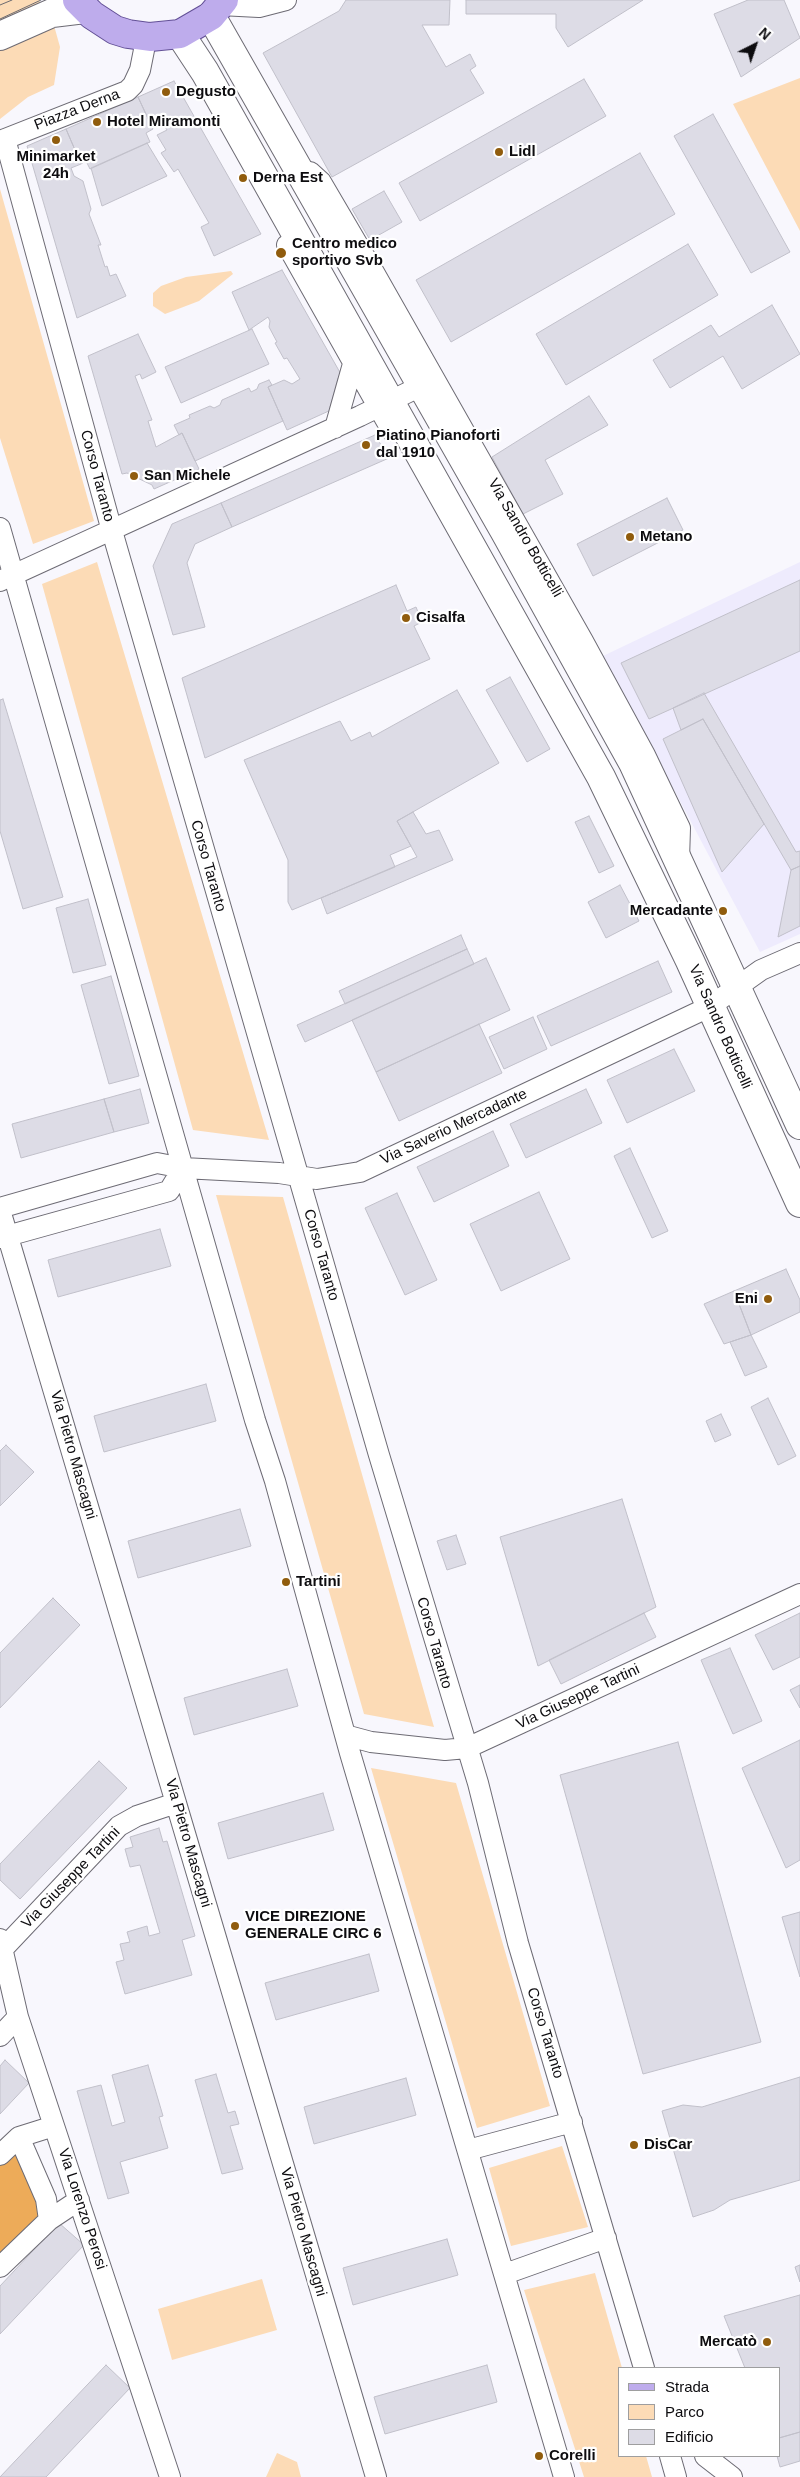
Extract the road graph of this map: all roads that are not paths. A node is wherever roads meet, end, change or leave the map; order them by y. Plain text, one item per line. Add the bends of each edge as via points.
1 (286, 0) edge
2 (81, 4) edge
3 (219, 7) edge
4 (180, 34) junction
5 (0, 36) edge
6 (142, 36) junction
7 (3, 140) edge
8 (257, 165) junction
9 (353, 364) junction
10 (427, 383) junction
11 (383, 405) junction
12 (335, 428) junction
13 (0, 528) edge
14 (112, 531) junction
15 (7, 578) edge
16 (800, 953) edge
17 (737, 986) junction
18 (710, 1007) junction
19 (800, 1125) edge
20 (183, 1168) junction
21 (298, 1177) junction
22 (800, 1203) edge
23 (0, 1209) edge
24 (4, 1237) edge
25 (800, 1594) edge
26 (348, 1744) junction
27 (467, 1748) junction
28 (176, 1803) junction
29 (1, 1947) edge
30 (18, 2017) junction
31 (0, 2036) edge
32 (572, 2122) junction
33 (54, 2126) junction
34 (19, 2137) junction
35 (468, 2150) junction
36 (0, 2155) edge
37 (72, 2204) junction
38 (49, 2220) junction
39 (606, 2238) junction
40 (0, 2267) edge
41 (505, 2274) junction
42 (644, 2367) edge
43 (670, 2457) edge
44 (706, 2457) edge
45 (170, 2477) edge
46 (376, 2477) edge
47 (564, 2477) edge
48 (676, 2477) edge
49 (732, 2477) edge

1 - 3 street via 259,6
2 - 5 main road
2 - 6 main road via 115,30
3 - 4 main road
3 - 10 main road, Via Sandro Botticelli via 289,154
4 - 6 main road
4 - 8 main road, Via Sandro Botticelli
6 - 7 street, Piazza Derna via 144,50 140,70 134,85 127,91
7 - 14 street, Corso Taranto
8 - 9 street, Via Sandro Botticelli via 261,199
8 - 11 main road, Via Sandro Botticelli
9 - 11 street, Via Sandro Botticelli
9 - 12 street
10 - 11 street
10 - 17 main road, Via Sandro Botticelli via 633,762
11 - 12 street
11 - 18 main road, Via Sandro Botticelli via 602,777
12 - 14 street
13 - 15 street
14 - 15 street
14 - 21 street, Corso Taranto
15 - 20 street
16 - 17 street, Via Saverio Mercadante via 768,966
17 - 18 street, Via Saverio Mercadante
17 - 19 main road, Via Sandro Botticelli
18 - 21 street, Via Saverio Mercadante via 360,1172 317,1179
18 - 22 main road, Via Sandro Botticelli
20 - 21 street, Via Saverio Mercadante via 279,1173
20 - 23 street, Via Saverio Mercadante via 157,1162
20 - 24 street via 170,1191
20 - 26 street
21 - 27 street, Corso Taranto
23 - 24 street, Via Pietro Mascagni
24 - 28 street, Via Pietro Mascagni
25 - 27 street, Via Giuseppe Tartini
26 - 27 street, Via Giuseppe Tartini via 371,1742 436,1749
26 - 35 street
27 - 32 street, Corso Taranto via 518,1943
28 - 29 street, Via Giuseppe Tartini via 136,1816 119,1826
28 - 46 street, Via Pietro Mascagni
29 - 30 street, Via Lorenzo Perosi
30 - 31 street
30 - 33 street, Via Lorenzo Perosi
32 - 35 street
32 - 39 street, Corso Taranto
33 - 34 street
33 - 37 street, Via Lorenzo Perosi
34 - 36 street
34 - 38 street via 46,2199
35 - 41 street
37 - 38 street
37 - 45 street, Via Lorenzo Perosi
38 - 40 street
39 - 41 street
39 - 42 street, Corso Taranto
41 - 47 street
43 - 48 street
44 - 49 street

